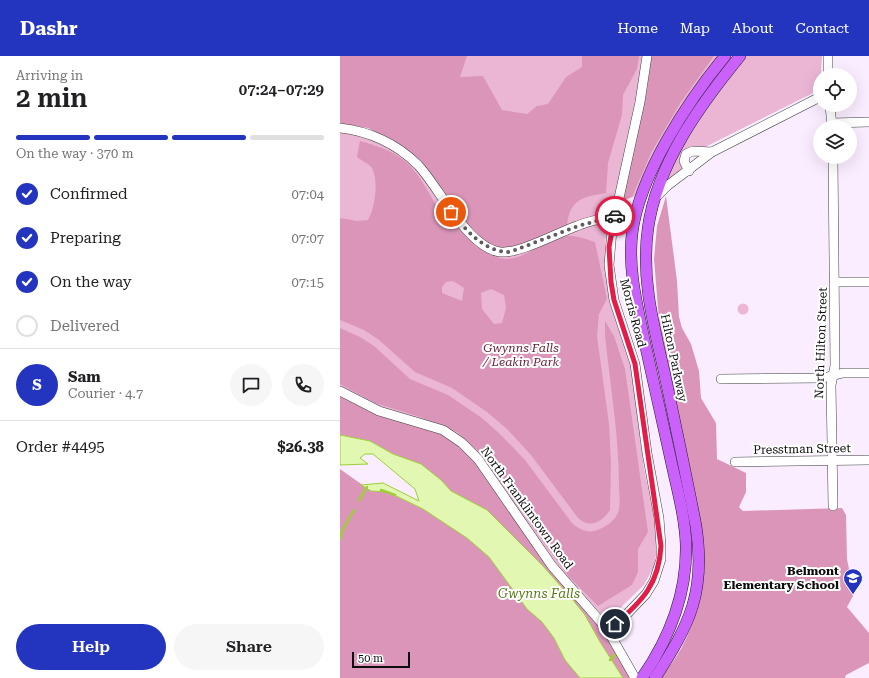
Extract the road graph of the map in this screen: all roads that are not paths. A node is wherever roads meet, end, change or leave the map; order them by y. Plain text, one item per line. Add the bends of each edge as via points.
1 (647, 56) edge
2 (725, 56) edge
3 (740, 56) edge
4 (828, 56) edge
5 (828, 68) edge
6 (813, 101) edge
7 (869, 122) edge
8 (857, 123) edge
9 (340, 128) edge
10 (712, 152) junction
11 (833, 164) edge
12 (689, 171) junction
13 (655, 199) junction
14 (615, 216) junction
15 (835, 282) junction
16 (869, 282) edge
17 (869, 373) edge
18 (833, 376) junction
19 (721, 378) dead end
20 (340, 391) edge
21 (869, 460) edge
22 (833, 461) junction
23 (735, 462) dead end
24 (834, 506) dead end
25 (607, 630) junction
26 (650, 676) edge
27 (634, 678) edge

1 - 14 street, Morris Road via 640,102
2 - 26 main road, Hilton Parkway via 695,97 656,162 638,205 632,235 632,280 680,504 686,544 680,600
3 - 13 main road, Hilton Parkway via 712,92 680,143
4 - 5 street
6 - 10 street
7 - 8 street
9 - 14 street via 370,134 406,155 426,175 457,219 479,242 499,252 523,248 578,226
10 - 12 street
10 - 12 street via 693,151 686,154 684,161
11 - 15 street, North Hilton Street
12 - 13 street via 667,186
13 - 26 main road, Hilton Parkway via 648,227 646,278 696,526 699,562 694,603 688,622 677,643
14 - 25 street, Morris Road via 609,247 611,282 614,300 635,364 661,546 658,571 646,594
15 - 16 street
15 - 18 street, North Hilton Street
17 - 18 street via 843,373
18 - 19 street
18 - 22 street, North Hilton Street
20 - 25 street, North Franklintown Road via 379,411 443,430 462,443 478,459 552,566
21 - 22 street, Presstman Street
22 - 23 street, Presstman Street
22 - 24 street, North Hilton Street
25 - 27 street, North Franklintown Road

